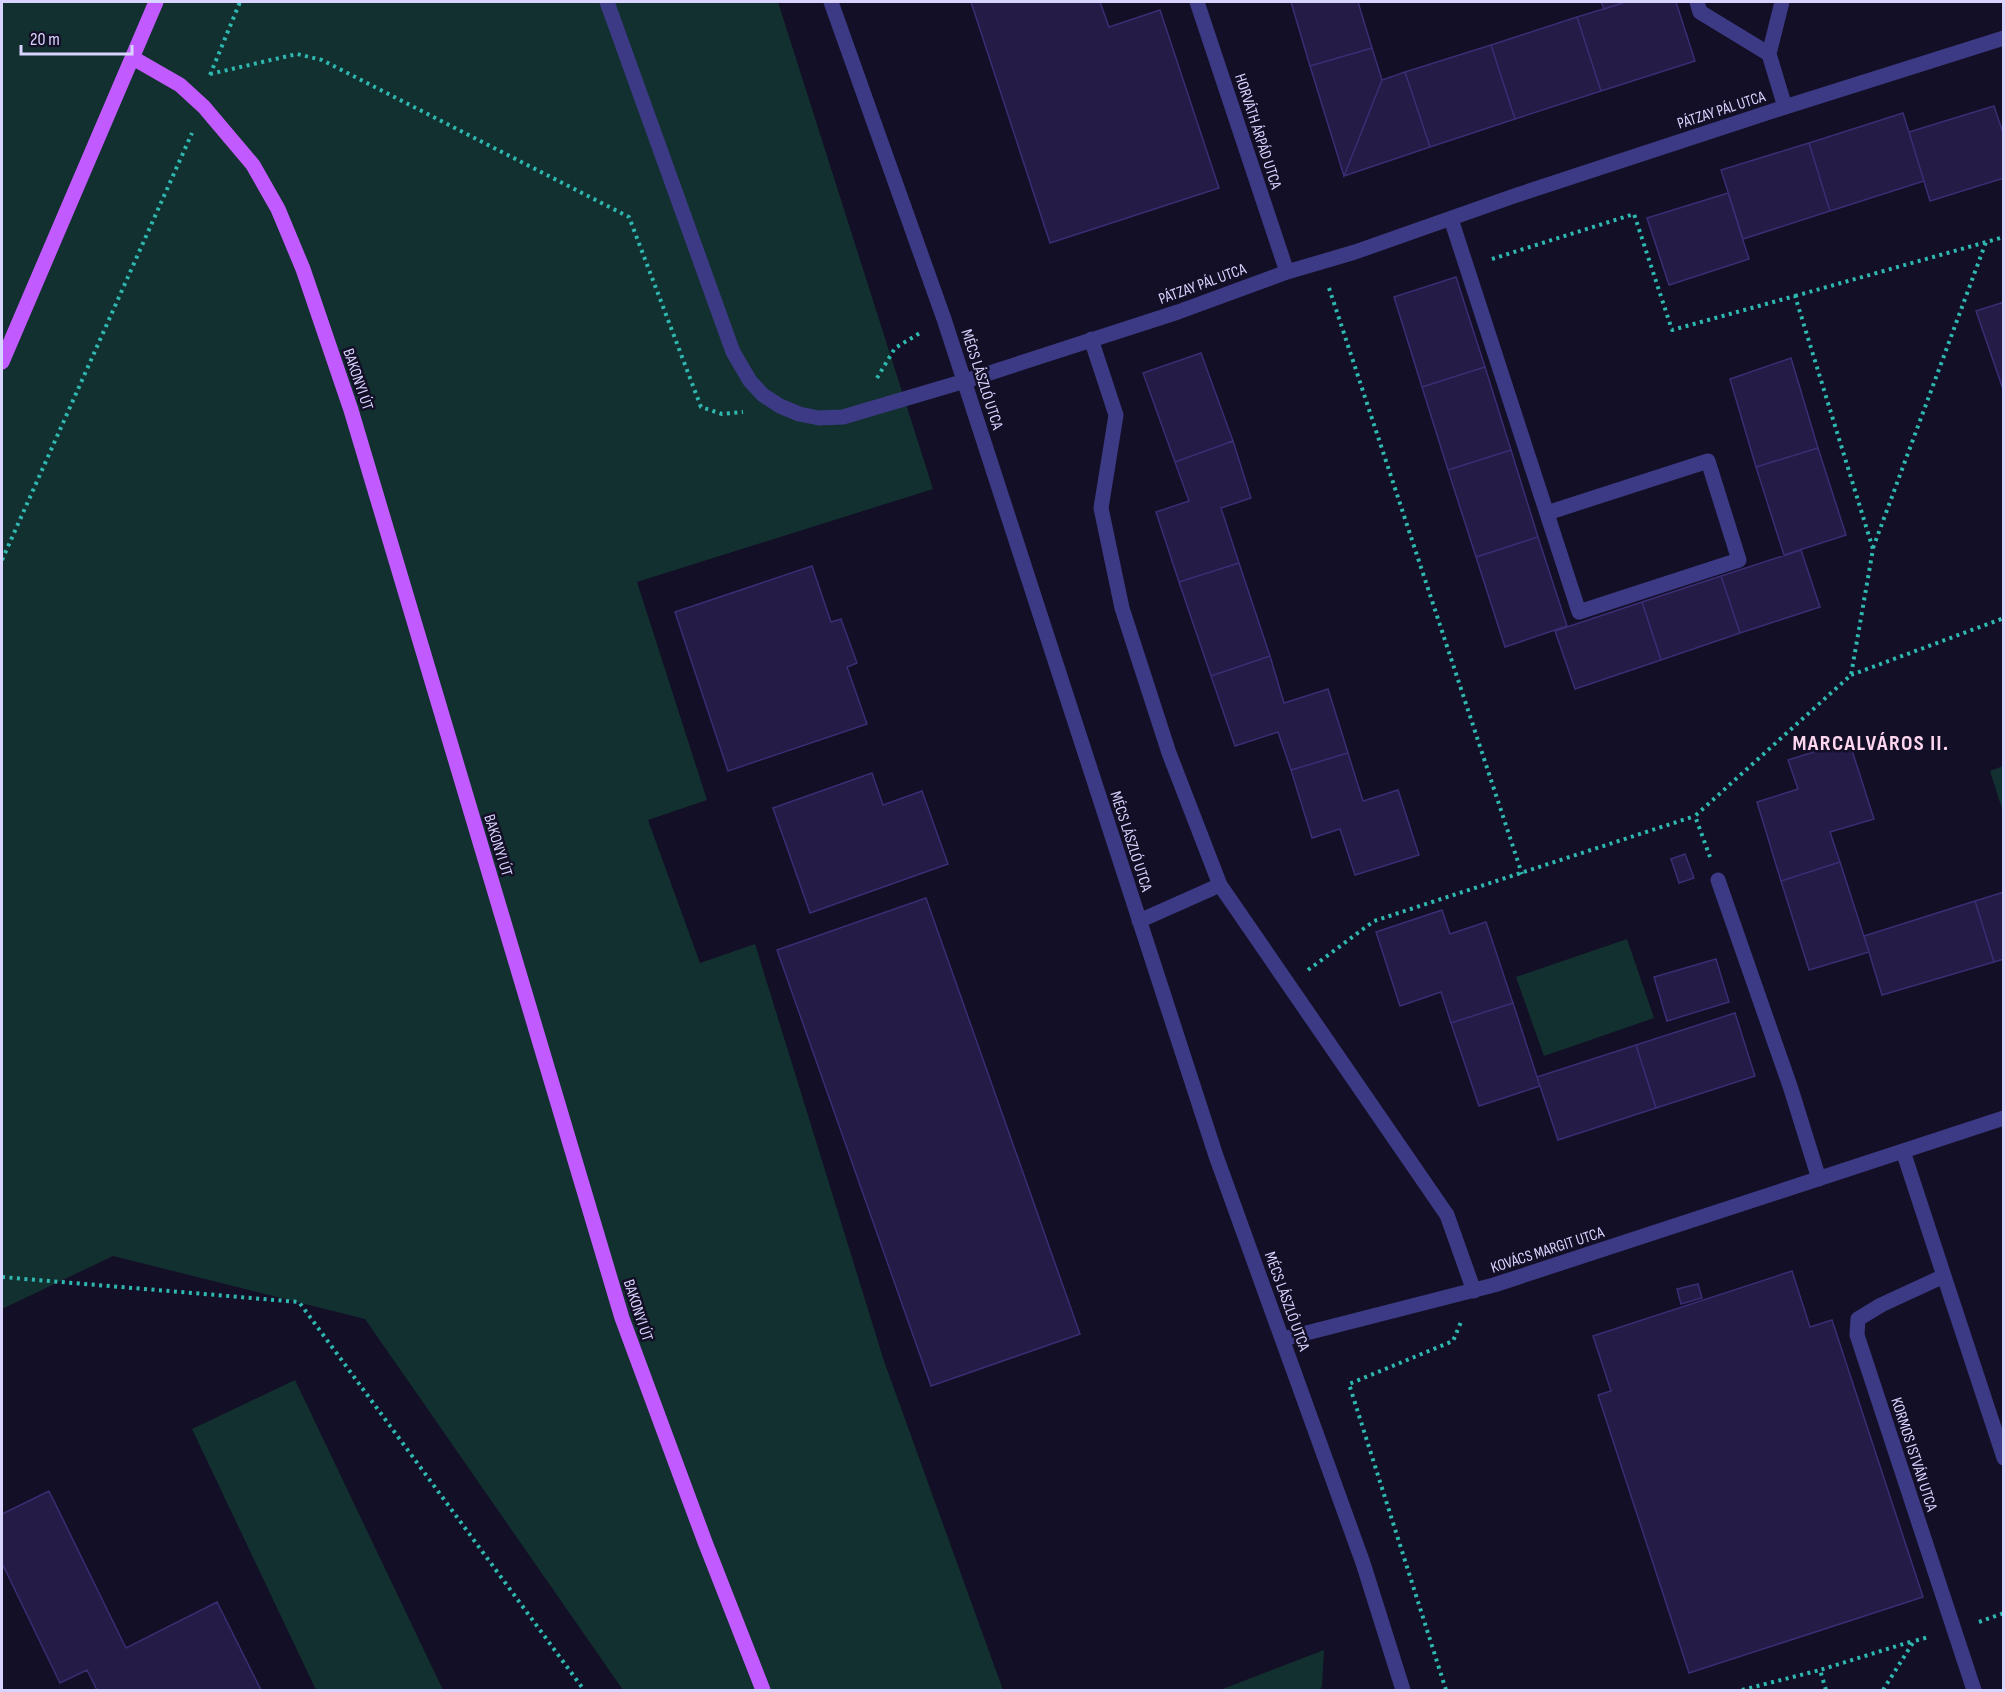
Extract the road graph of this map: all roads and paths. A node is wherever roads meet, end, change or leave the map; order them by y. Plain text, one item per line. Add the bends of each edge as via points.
1 (156, 2) edge
2 (240, 2) edge
3 (607, 2) edge
4 (831, 2) edge
5 (1197, 2) edge
6 (1697, 2) edge
7 (1782, 2) edge
8 (2004, 38) edge
9 (1768, 54) junction
10 (133, 58) junction
11 (210, 74) junction
12 (204, 106) junction
13 (1785, 107) junction
14 (1451, 219) junction
15 (2004, 237) edge
16 (1986, 242) junction
17 (1321, 263) junction
18 (1287, 272) junction
19 (1795, 296) dead end
20 (944, 319) junction
21 (1091, 339) junction
22 (2, 362) edge
23 (876, 380) dead end
24 (965, 381) junction
25 (789, 410) junction
26 (1547, 513) junction
27 (1873, 549) dead end
28 (2, 560) edge
29 (2004, 618) edge
30 (1851, 675) dead end
31 (1695, 816) dead end
32 (1522, 874) junction
33 (1718, 880) dead end
34 (1220, 885) junction
35 (1139, 921) junction
36 (1288, 985) junction
37 (2004, 1118) edge
38 (1903, 1151) junction
39 (1819, 1179) junction
40 (1944, 1276) junction
41 (2, 1277) edge
42 (1474, 1291) junction
43 (1283, 1339) junction
44 (2004, 1458) edge
45 (1955, 1630) junction
46 (1914, 1641) junction
47 (1820, 1670) junction
48 (584, 1690) edge
49 (763, 1690) edge
50 (1403, 1690) edge
51 (1446, 1690) edge
52 (1742, 1690) edge
53 (1826, 1690) edge
54 (1883, 1690) edge
55 (1974, 1690) edge

1 - 10 main road
2 - 11 path
3 - 25 street, PÁTZAY PÁL UTCA via 733,352 763,395
4 - 20 street, MÉCS LÁSZLÓ UTCA
5 - 18 street, HORVÁTH ÁRPÁD UTCA
6 - 9 street via 1700,12
7 - 9 street
8 - 13 street, PÁTZAY PÁL UTCA
9 - 13 street
10 - 12 main road, BAKONYI ÚT via 180,85
10 - 22 main road
11 - 12 path
11 - 25 path via 297,54 322,60 629,217 701,407 722,414
12 - 28 path
12 - 49 main road, BAKONYI ÚT via 253,165 278,209 303,269 351,410 622,1318
13 - 14 street, PÁTZAY PÁL UTCA
14 - 17 street, PÁTZAY PÁL UTCA
14 - 26 street
15 - 16 path
16 - 19 path
16 - 27 path
17 - 18 street, PÁTZAY PÁL UTCA
17 - 32 path
18 - 21 street, PÁTZAY PÁL UTCA
20 - 23 path via 895,348
20 - 24 street, MÉCS LÁSZLÓ UTCA
21 - 24 street, PÁTZAY PÁL UTCA
21 - 34 street via 1116,415 1101,508 1122,608 1169,753
24 - 25 street, PÁTZAY PÁL UTCA via 843,417 819,418
24 - 35 street, MÉCS LÁSZLÓ UTCA
26 - 26 street via 1579,612 1739,560 1708,461
29 - 30 path
31 - 32 path
32 - 36 path via 1374,921
33 - 39 street
34 - 35 street
34 - 36 street
35 - 43 street, MÉCS LÁSZLÓ UTCA via 1216,1156
36 - 42 street via 1447,1215
37 - 38 street, KOVÁCS MARGIT UTCA
38 - 39 street, KOVÁCS MARGIT UTCA
38 - 40 street
39 - 42 street, KOVÁCS MARGIT UTCA
40 - 44 street
40 - 45 street, KORMOS ISTVÁN UTCA via 1858,1319 1857,1335
41 - 48 path via 299,1302
42 - 43 street, KOVÁCS MARGIT UTCA
42 - 51 path via 1454,1341 1349,1384
43 - 50 street, MÉCS LÁSZLÓ UTCA via 1363,1563
45 - 46 path
45 - 55 street, KORMOS ISTVÁN UTCA
46 - 47 path
46 - 54 path
47 - 52 path
47 - 53 path

